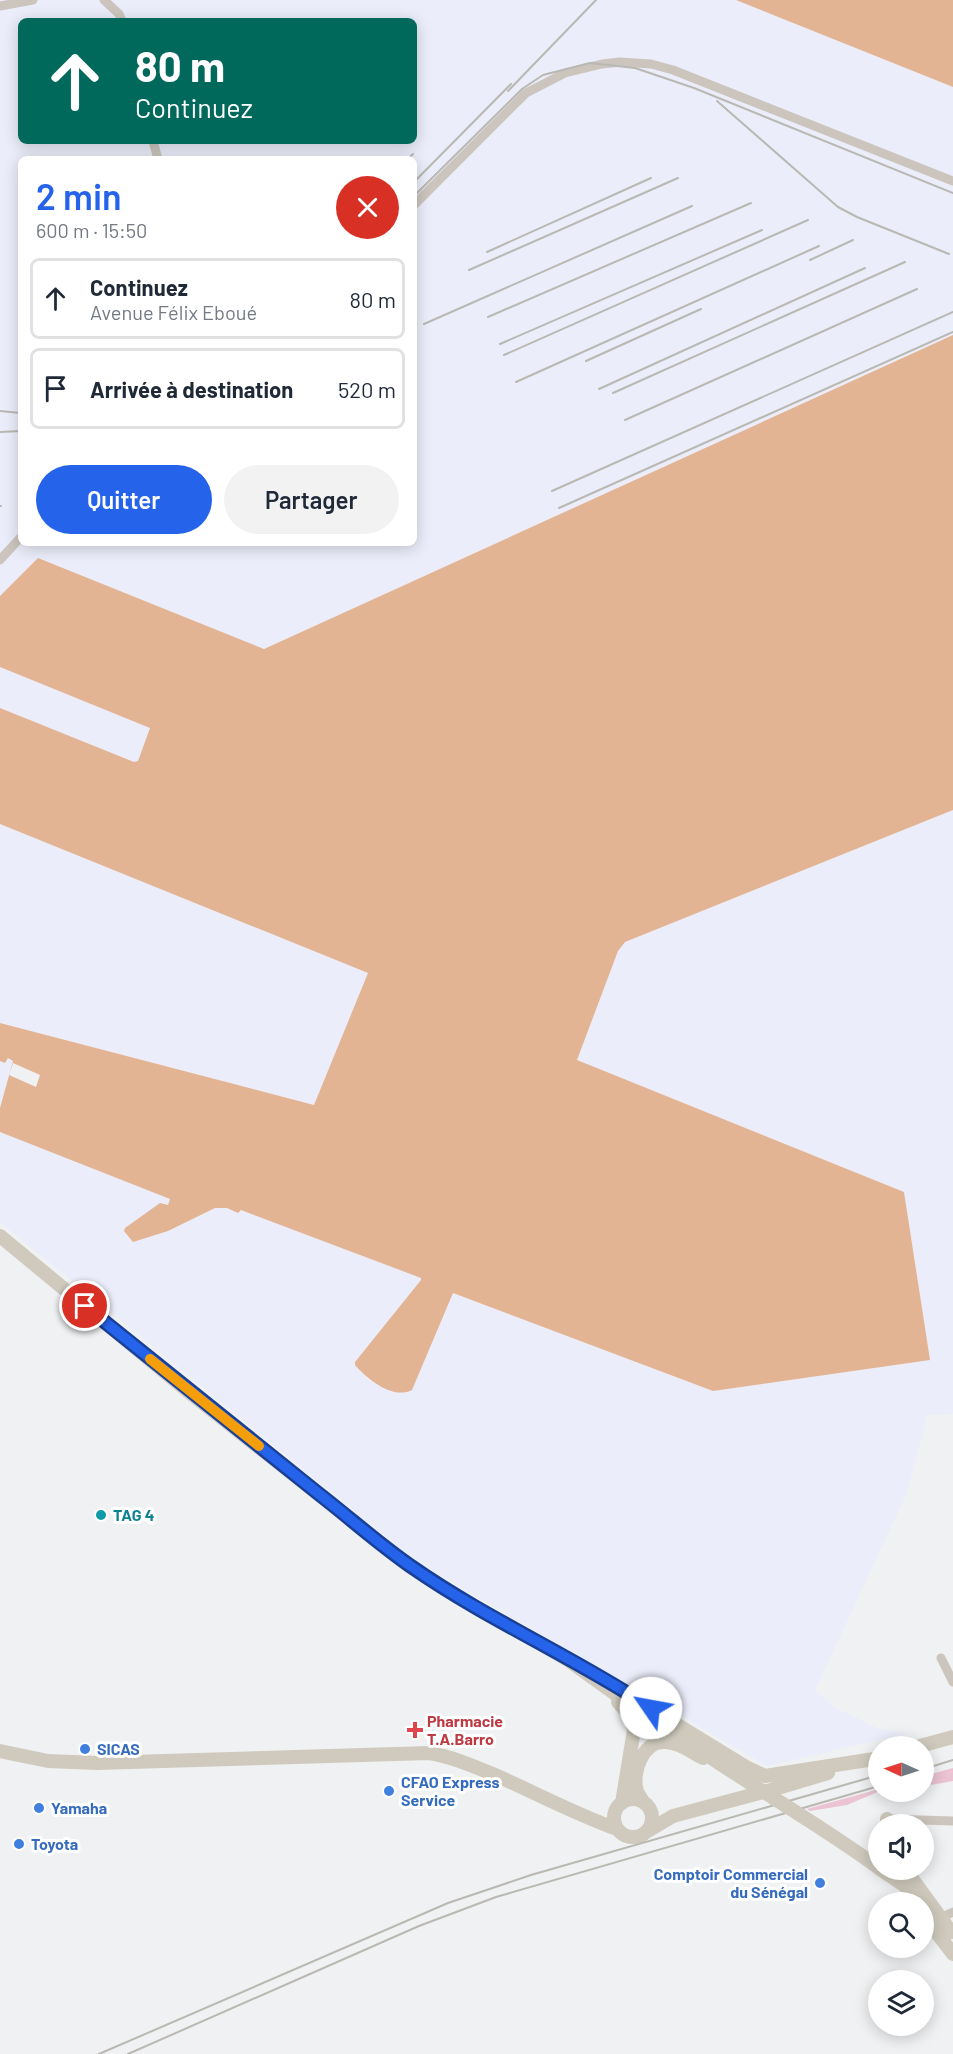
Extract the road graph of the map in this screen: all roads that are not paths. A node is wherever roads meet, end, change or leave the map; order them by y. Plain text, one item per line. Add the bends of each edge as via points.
1 (33, 0) edge
2 (104, 0) edge
3 (0, 6) edge
4 (121, 18) edge
5 (953, 181) edge
6 (417, 202) edge
7 (18, 540) edge
8 (0, 560) edge
9 (0, 1236) edge
10 (480, 1610) junction
11 (941, 1658) dead end
12 (568, 1660) junction
13 (953, 1682) edge
14 (617, 1701) junction
15 (650, 1718) junction
16 (634, 1732) junction
17 (953, 1737) edge
18 (678, 1740) junction
19 (934, 1742) edge
20 (649, 1746) junction
21 (0, 1751) edge
22 (868, 1759) edge
23 (868, 1760) edge
24 (765, 1776) junction
25 (771, 1790) junction
26 (620, 1805) junction
27 (647, 1805) junction
28 (673, 1816) junction
29 (590, 1819) junction
30 (934, 1821) edge
31 (953, 1821) edge
32 (617, 1829) junction
33 (646, 1832) junction
34 (868, 1860) edge
35 (891, 1880) edge
36 (915, 1880) edge
37 (904, 1892) edge
38 (934, 1914) edge
39 (947, 1915) edge
40 (934, 1929) edge
41 (952, 1933) edge
42 (953, 1954) edge

1 - 3 street
2 - 4 street
5 - 6 street via 673,70 621,62 565,73 526,93
7 - 8 street
9 - 10 street via 409,1566
10 - 12 street
10 - 14 street via 519,1640
11 - 13 street
12 - 15 street
12 - 24 street
14 - 15 street
14 - 16 street via 631,1717
15 - 16 street
15 - 18 street
16 - 20 street
16 - 26 street
17 - 19 street
18 - 20 street
18 - 34 street, bridge
20 - 27 street via 636,1779 636,1790
21 - 29 street via 48,1761 97,1763 429,1753 457,1759
22 - 24 street
23 - 25 street
24 - 25 street
25 - 28 street
26 - 27 street via 635,1799
26 - 29 street
26 - 32 street via 614,1818
27 - 28 street
27 - 33 street via 652,1820
28 - 33 street
29 - 32 street
30 - 31 street
32 - 33 street via 631,1837
35 - 37 street
36 - 39 street
38 - 41 street
39 - 41 street
40 - 42 street

